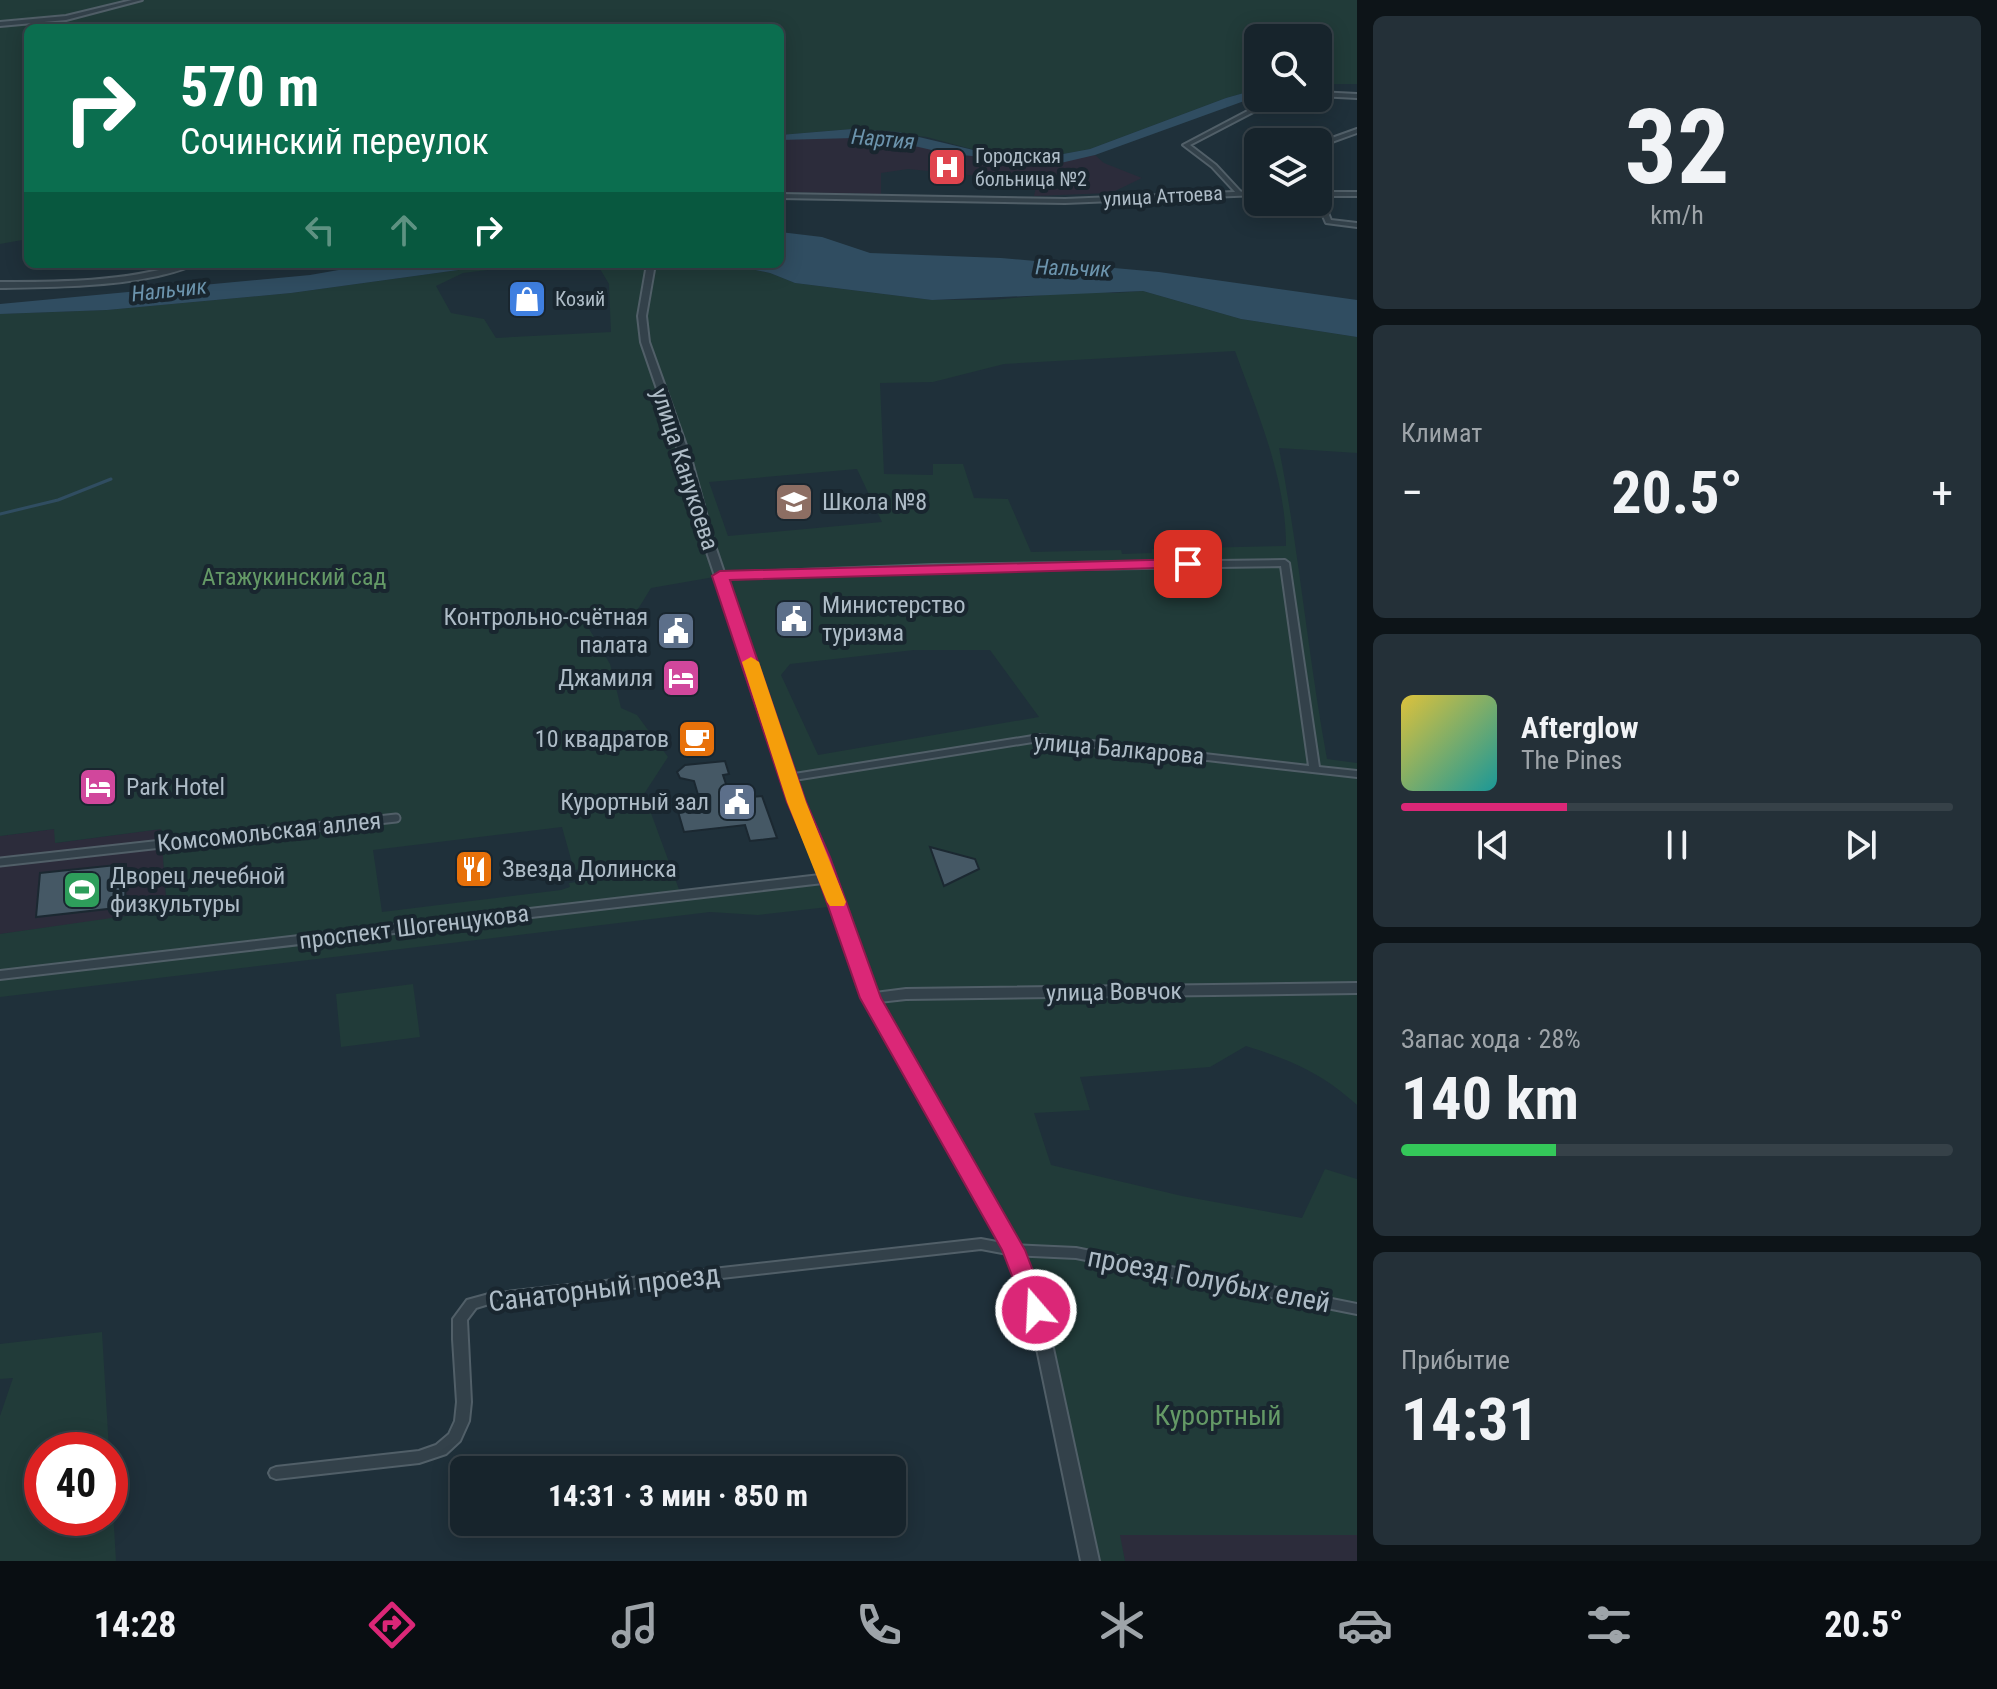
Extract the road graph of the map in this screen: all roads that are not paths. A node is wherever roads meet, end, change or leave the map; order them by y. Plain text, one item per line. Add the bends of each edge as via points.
1 (139, 0) edge
2 (0, 24) edge
3 (1332, 95) edge
4 (1357, 96) edge
5 (1249, 112) edge
6 (1357, 131) edge
7 (1332, 140) edge
8 (1239, 193) junction
9 (1244, 193) edge
10 (1357, 194) edge
11 (1332, 195) edge
12 (784, 196) edge
13 (1326, 216) edge
14 (1357, 225) edge
15 (175, 268) edge
16 (650, 268) edge
17 (0, 285) edge
18 (720, 576) junction
19 (1314, 769) junction
20 (1357, 774) edge
21 (788, 778) junction
22 (396, 818) dead end
23 (0, 862) edge
24 (828, 878) junction
25 (0, 975) edge
26 (1357, 988) edge
27 (870, 998) junction
28 (1013, 1250) junction
29 (1357, 1309) edge
30 (276, 1473) dead end
31 (1090, 1561) edge

1 - 2 street via 66,18
3 - 4 street
5 - 8 street via 1186,145
6 - 7 street
8 - 9 street, улица Аттоева
8 - 12 street, улица Аттоева via 1065,201
10 - 11 street
13 - 14 street via 1328,222
15 - 17 street via 109,281
16 - 18 street, улица Канукоева via 642,316 645,342
18 - 19 street via 1286,564
18 - 21 street, улица Канукоева
19 - 20 street, улица Балкарова
19 - 21 street, улица Балкарова via 1039,738
21 - 24 street, улица Канукоева
22 - 23 street, Комсомольская аллея
24 - 25 street, проспект Шогенцукова
24 - 27 street, улица Канукоева
26 - 27 street, улица Вовчок
27 - 28 street, улица Канукоева
28 - 29 street, проезд Голубых елей via 1076,1253
28 - 30 street, Санаторный проезд via 957,1245 479,1301 460,1319 464,1386 453,1444 434,1455
28 - 31 street, улица Канукоева via 1043,1339

